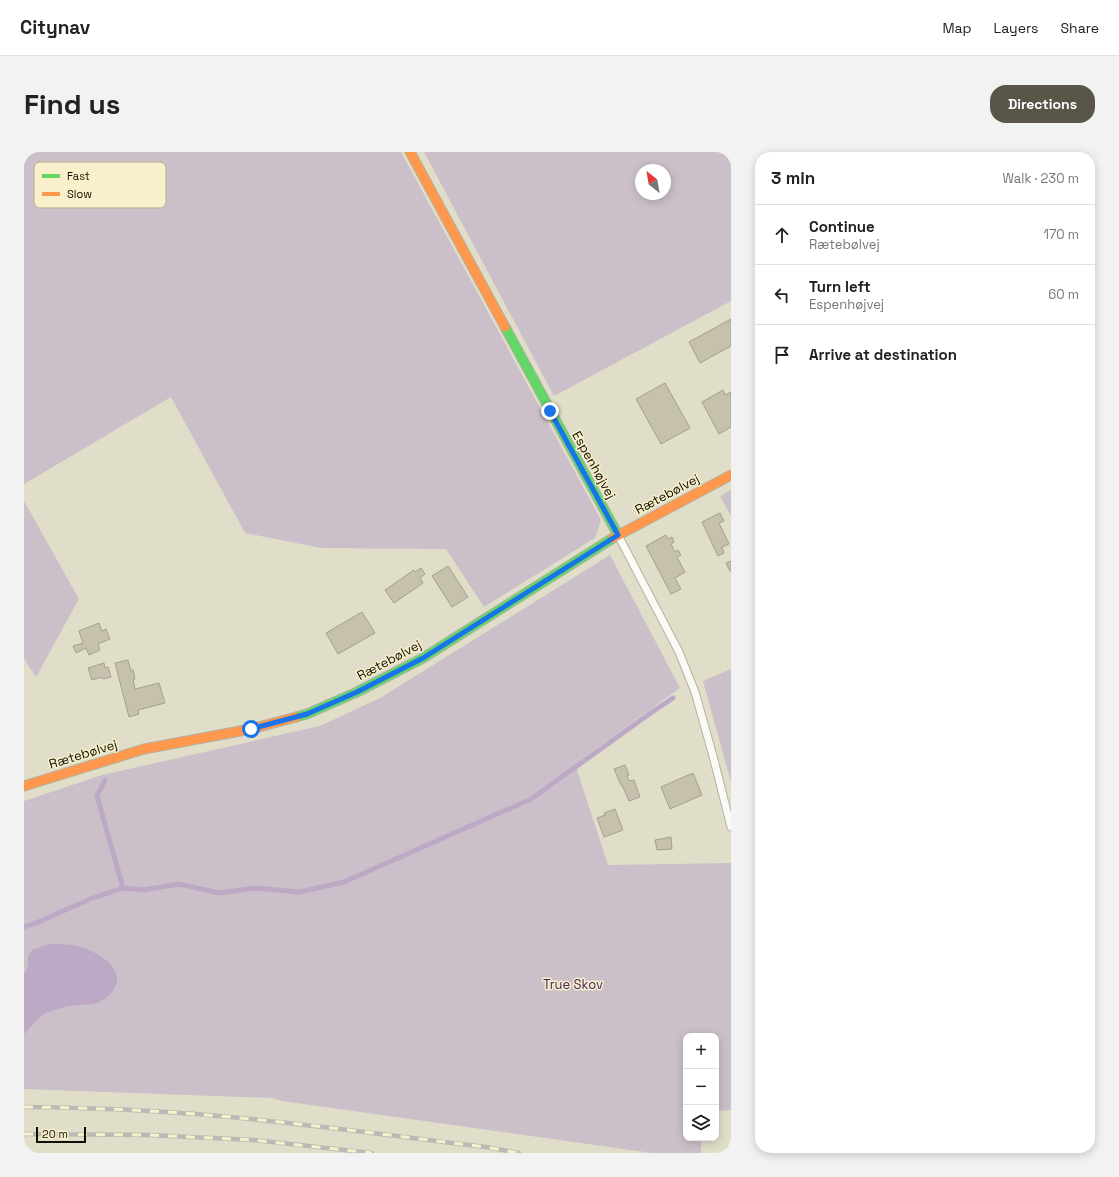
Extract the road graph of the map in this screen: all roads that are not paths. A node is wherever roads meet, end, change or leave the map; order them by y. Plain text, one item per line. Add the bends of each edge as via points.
1 (410, 152) edge
2 (731, 475) edge
3 (618, 535) junction
4 (24, 786) edge
5 (731, 826) edge

1 - 3 street, Espenhøjvej
2 - 3 street, Rætebølvej
3 - 4 street, Rætebølvej via 423,658 307,714 251,729 144,750
3 - 5 lane, Espenhøjvej via 679,652 695,692

